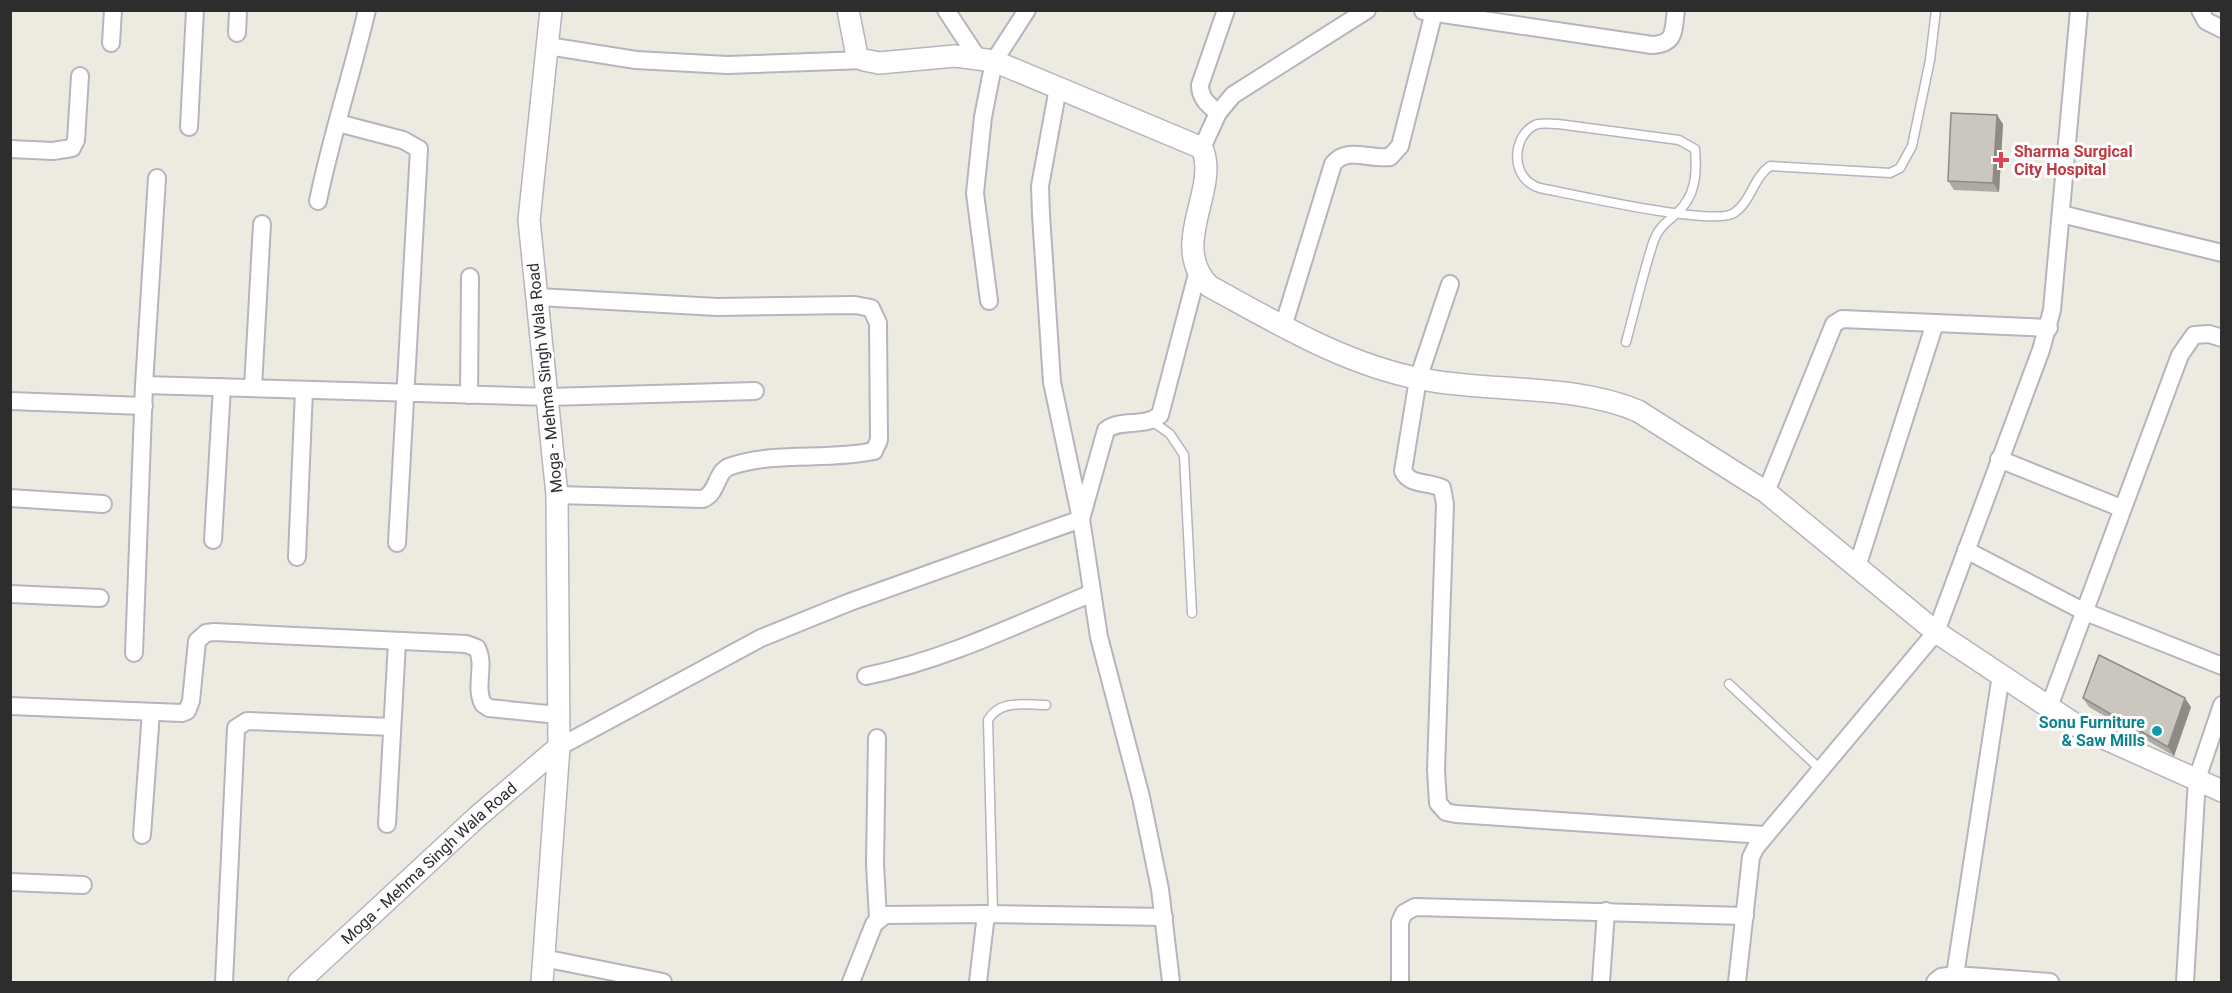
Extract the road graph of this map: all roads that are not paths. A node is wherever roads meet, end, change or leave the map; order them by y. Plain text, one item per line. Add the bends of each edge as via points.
1 (113, 10) edge
2 (195, 10) edge
3 (238, 10) edge
4 (367, 10) edge
5 (551, 10) edge
6 (848, 10) edge
7 (946, 10) edge
8 (1027, 10) edge
9 (1226, 10) edge
10 (1367, 10) edge
11 (1676, 10) edge
12 (1936, 10) edge
13 (2079, 10) edge
14 (2200, 10) edge
15 (1428, 11) edge
16 (2222, 29) edge
17 (237, 33) dead end
18 (111, 43) dead end
19 (548, 46) junction
20 (986, 59) junction
21 (864, 60) junction
22 (80, 76) dead end
23 (1058, 88) junction
24 (1218, 113) junction
25 (338, 123) junction
26 (189, 127) dead end
27 (10, 148) edge
28 (1202, 148) junction
29 (157, 178) dead end
30 (318, 201) dead end
31 (1677, 213) junction
32 (2061, 214) junction
33 (262, 224) dead end
34 (2222, 253) edge
35 (1197, 274) junction
36 (470, 278) dead end
37 (1450, 284) dead end
38 (538, 297) junction
39 (989, 301) dead end
40 (1935, 323) junction
41 (1283, 327) junction
42 (2049, 328) junction
43 (2222, 338) edge
44 (1626, 342) dead end
45 (1418, 379) junction
46 (144, 385) junction
47 (222, 387) junction
48 (253, 388) junction
49 (304, 390) junction
50 (755, 391) dead end
51 (407, 393) junction
52 (469, 395) junction
53 (549, 397) junction
54 (10, 401) edge
55 (144, 406) junction
56 (1152, 421) junction
57 (1999, 459) junction
58 (1766, 492) junction
59 (557, 495) junction
60 (10, 498) edge
61 (103, 504) dead end
62 (2121, 508) junction
63 (1081, 519) junction
64 (213, 540) dead end
65 (397, 543) dead end
66 (1966, 550) junction
67 (297, 557) dead end
68 (1857, 567) junction
69 (1092, 593) junction
70 (10, 594) edge
71 (100, 598) dead end
72 (2083, 611) junction
73 (1192, 613) dead end
74 (1936, 632) junction
75 (397, 642) junction
76 (134, 653) dead end
77 (2222, 666) edge
78 (2001, 675) junction
79 (866, 676) dead end
80 (1729, 684) dead end
81 (1046, 705) dead end
82 (2222, 705) edge
83 (10, 706) edge
84 (2049, 707) junction
85 (151, 712) junction
86 (558, 715) junction
87 (392, 727) junction
88 (877, 738) dead end
89 (559, 747) junction
90 (1820, 769) junction
91 (2197, 779) junction
92 (2222, 790) edge
93 (387, 824) dead end
94 (1764, 835) junction
95 (142, 836) dead end
96 (10, 882) edge
97 (83, 885) dead end
98 (1606, 911) junction
99 (989, 914) junction
100 (1745, 916) junction
101 (1164, 917) junction
102 (878, 918) junction
103 (543, 958) junction
104 (1956, 975) junction
105 (224, 982) edge
106 (299, 982) edge
107 (542, 982) edge
108 (663, 982) edge
109 (851, 982) edge
110 (978, 982) edge
111 (1171, 982) edge
112 (1400, 982) edge
113 (1601, 982) edge
114 (1737, 982) edge
115 (1935, 982) edge
116 (2050, 982) edge
117 (2185, 982) edge

1 - 18 street
2 - 26 street
3 - 17 street
4 - 25 street
5 - 19 street, Moga - Mehma Singh Wala Road
6 - 21 street via 857,56
7 - 20 street
8 - 20 street
9 - 24 street via 1200,85 1200,93
10 - 24 street via 1243,87
11 - 15 street via 1671,39 1652,45
12 - 31 lane via 1912,146 1900,168 1877,173 1770,166 1761,172 1733,214 1703,218
13 - 32 street
14 - 16 street via 2206,21
15 - 41 street via 1400,146 1390,157 1348,153 1338,156
19 - 21 street via 636,60 727,65
19 - 38 street, Moga - Mehma Singh Wala Road via 529,220
20 - 21 street via 956,56 879,63
20 - 23 street
20 - 39 street via 975,193
22 - 27 street via 76,140 72,148
23 - 28 street
23 - 63 street via 1040,186 1041,215 1052,382
24 - 28 street
25 - 30 street
25 - 51 street via 403,140 419,149
28 - 35 street via 1206,164 1192,257
29 - 46 street
31 - 31 lane via 1529,185 1518,170 1520,146 1534,125 1542,123 1679,140 1695,149 1695,175 1690,199
31 - 44 lane via 1664,223 1654,240
32 - 34 street
32 - 42 street
33 - 48 street
35 - 41 street via 1209,286
35 - 56 street via 1160,415
36 - 52 street
37 - 45 street
38 - 53 street, Moga - Mehma Singh Wala Road
38 - 59 street via 717,307 855,305 871,308 878,323 879,441 874,451 729,466 721,473 715,491 703,499
40 - 42 street
40 - 58 street via 1842,319 1834,324
40 - 68 street
41 - 45 street via 1339,355
42 - 57 street
43 - 62 street via 2200,334 2187,343
45 - 58 street via 1621,404
45 - 94 street via 1403,471 1412,481 1436,485 1444,494 1436,770 1441,809 1456,814
46 - 47 street
46 - 55 street
47 - 48 street
47 - 64 street
48 - 49 street
49 - 51 street
49 - 67 street
50 - 53 street
51 - 52 street
51 - 65 street
52 - 53 street
53 - 59 street, Moga - Mehma Singh Wala Road
54 - 55 street
55 - 76 street
56 - 63 street via 1112,425 1106,430
56 - 73 lane via 1170,434 1184,455
57 - 62 street
57 - 66 street
58 - 68 street
59 - 86 street, Moga - Mehma Singh Wala Road
60 - 61 street
62 - 72 street
63 - 69 street
63 - 89 street via 761,638
66 - 72 street
66 - 74 street
68 - 74 street
69 - 79 street via 947,654
69 - 101 street via 1099,637 1141,797
70 - 71 street
72 - 77 street
72 - 84 street
74 - 78 street
74 - 90 street
75 - 85 street via 206,633 197,640 187,711
75 - 86 street via 472,646 480,654 479,689 483,704 489,708
75 - 87 street
78 - 84 street
78 - 104 street
80 - 90 lane
81 - 99 lane via 1002,705 988,720
82 - 91 street
83 - 85 street
84 - 91 street via 2079,727
85 - 95 street
86 - 89 street, Moga - Mehma Singh Wala Road
87 - 93 street
87 - 105 street via 247,721 236,728
88 - 102 street
89 - 103 street, Moga - Mehma Singh Wala Road
89 - 106 street, Moga - Mehma Singh Wala Road via 477,817
90 - 94 street
91 - 92 street
91 - 117 street
94 - 100 street via 1751,857
96 - 97 street
98 - 100 street
98 - 112 street via 1409,909 1400,922
98 - 113 street
99 - 101 street
99 - 102 street via 897,914
99 - 110 street
100 - 114 street
101 - 111 street
102 - 109 street
103 - 107 street, Moga - Mehma Singh Wala Road
103 - 108 street
104 - 115 street
104 - 116 street

